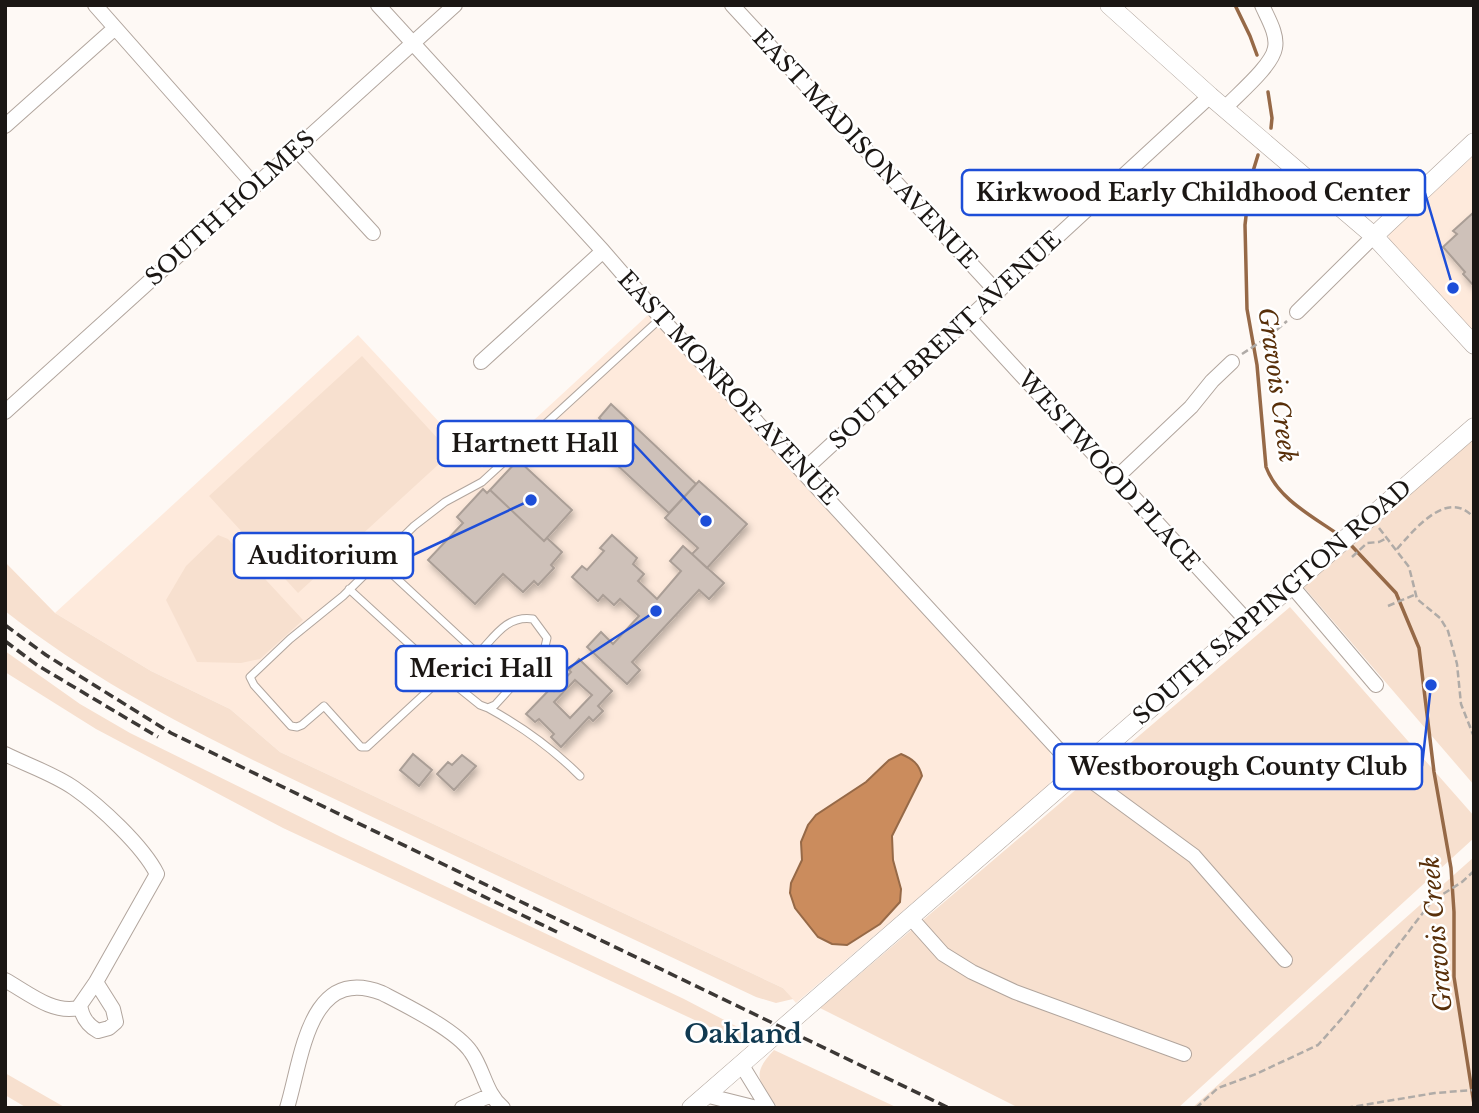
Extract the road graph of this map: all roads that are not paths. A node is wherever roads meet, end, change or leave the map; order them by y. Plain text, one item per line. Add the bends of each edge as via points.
1 (95, 5) edge
2 (378, 5) edge
3 (454, 5) edge
4 (732, 5) edge
5 (1109, 5) edge
6 (1262, 5) edge
7 (115, 28) junction
8 (411, 43) junction
9 (1210, 96) junction
10 (1225, 108) junction
11 (5, 126) edge
12 (1473, 145) edge
13 (296, 149) junction
14 (255, 186) junction
15 (373, 233) dead end
16 (1374, 236) junction
17 (603, 251) junction
18 (998, 293) junction
19 (1297, 312) road end
20 (661, 318) junction
21 (970, 319) junction
22 (1474, 345) edge
23 (481, 362) dead end
24 (1232, 362) dead end
25 (5, 412) edge
26 (1474, 427) edge
27 (804, 470) junction
28 (1116, 478) junction
29 (378, 561) junction
30 (1291, 585) junction
31 (349, 589) junction
32 (1248, 623) junction
33 (478, 654) junction
34 (444, 676) junction
35 (513, 685) junction
36 (1376, 685) dead end
37 (488, 708) junction
38 (5, 754) edge
39 (1078, 771) junction
40 (580, 776) dead end
41 (911, 917) junction
42 (1285, 960) dead end
43 (5, 980) edge
44 (96, 982) junction
45 (80, 1005) junction
46 (1184, 1054) dead end
47 (741, 1064) junction
48 (491, 1095) junction
49 (705, 1095) junction
50 (287, 1108) edge
51 (462, 1108) edge
52 (503, 1108) edge
53 (691, 1108) edge
54 (757, 1108) edge
55 (768, 1108) edge

1 - 7 street
2 - 8 street, EAST MONROE AVENUE
3 - 8 street, SOUTH HOLMES
4 - 18 street, EAST MADISON AVENUE
5 - 9 street
6 - 10 street via 1275,47 1269,61
7 - 11 street
7 - 14 street
8 - 13 street, SOUTH HOLMES
8 - 17 street, EAST MONROE AVENUE
9 - 10 street
9 - 18 street, SOUTH BRENT AVENUE
10 - 16 street
12 - 16 street
13 - 14 street, SOUTH HOLMES
13 - 15 street
14 - 25 street, SOUTH HOLMES
16 - 19 street
16 - 22 street
17 - 20 street, EAST MONROE AVENUE
17 - 23 street
18 - 21 street, SOUTH BRENT AVENUE
20 - 27 street, EAST MONROE AVENUE
20 - 29 lane via 482,482 445,502
21 - 27 street, SOUTH BRENT AVENUE
21 - 28 street, WESTWOOD PLACE
24 - 28 street
26 - 30 street, SOUTH SAPPINGTON ROAD via 1370,517 1359,538 1335,548
27 - 39 street, EAST MONROE AVENUE
28 - 32 street, WESTWOOD PLACE
29 - 31 lane
29 - 33 lane
30 - 32 street, SOUTH SAPPINGTON ROAD
30 - 36 street
31 - 34 lane
31 - 34 lane via 250,677 291,726 302,725 324,706 356,744 367,747
32 - 39 street, SOUTH SAPPINGTON ROAD
33 - 35 lane
33 - 35 lane via 514,619 533,619 540,625 547,638 544,651
34 - 37 lane
35 - 37 lane
37 - 40 lane via 547,745
38 - 44 street via 73,788 121,829 157,874
39 - 41 street, SOUTH SAPPINGTON ROAD
39 - 42 street, EAST MONROE AVENUE via 1194,856
41 - 46 street via 943,954 972,972
41 - 47 street, SOUTH SAPPINGTON ROAD
43 - 45 street via 56,1008
44 - 45 street
44 - 45 street via 116,1022 98,1031 90,1027
47 - 49 street, SOUTH SAPPINGTON ROAD
47 - 55 street
48 - 50 street via 463,1041 382,993 354,987 332,995 316,1011
48 - 51 street
48 - 52 street
49 - 53 street, SOUTH SAPPINGTON ROAD
49 - 54 street

